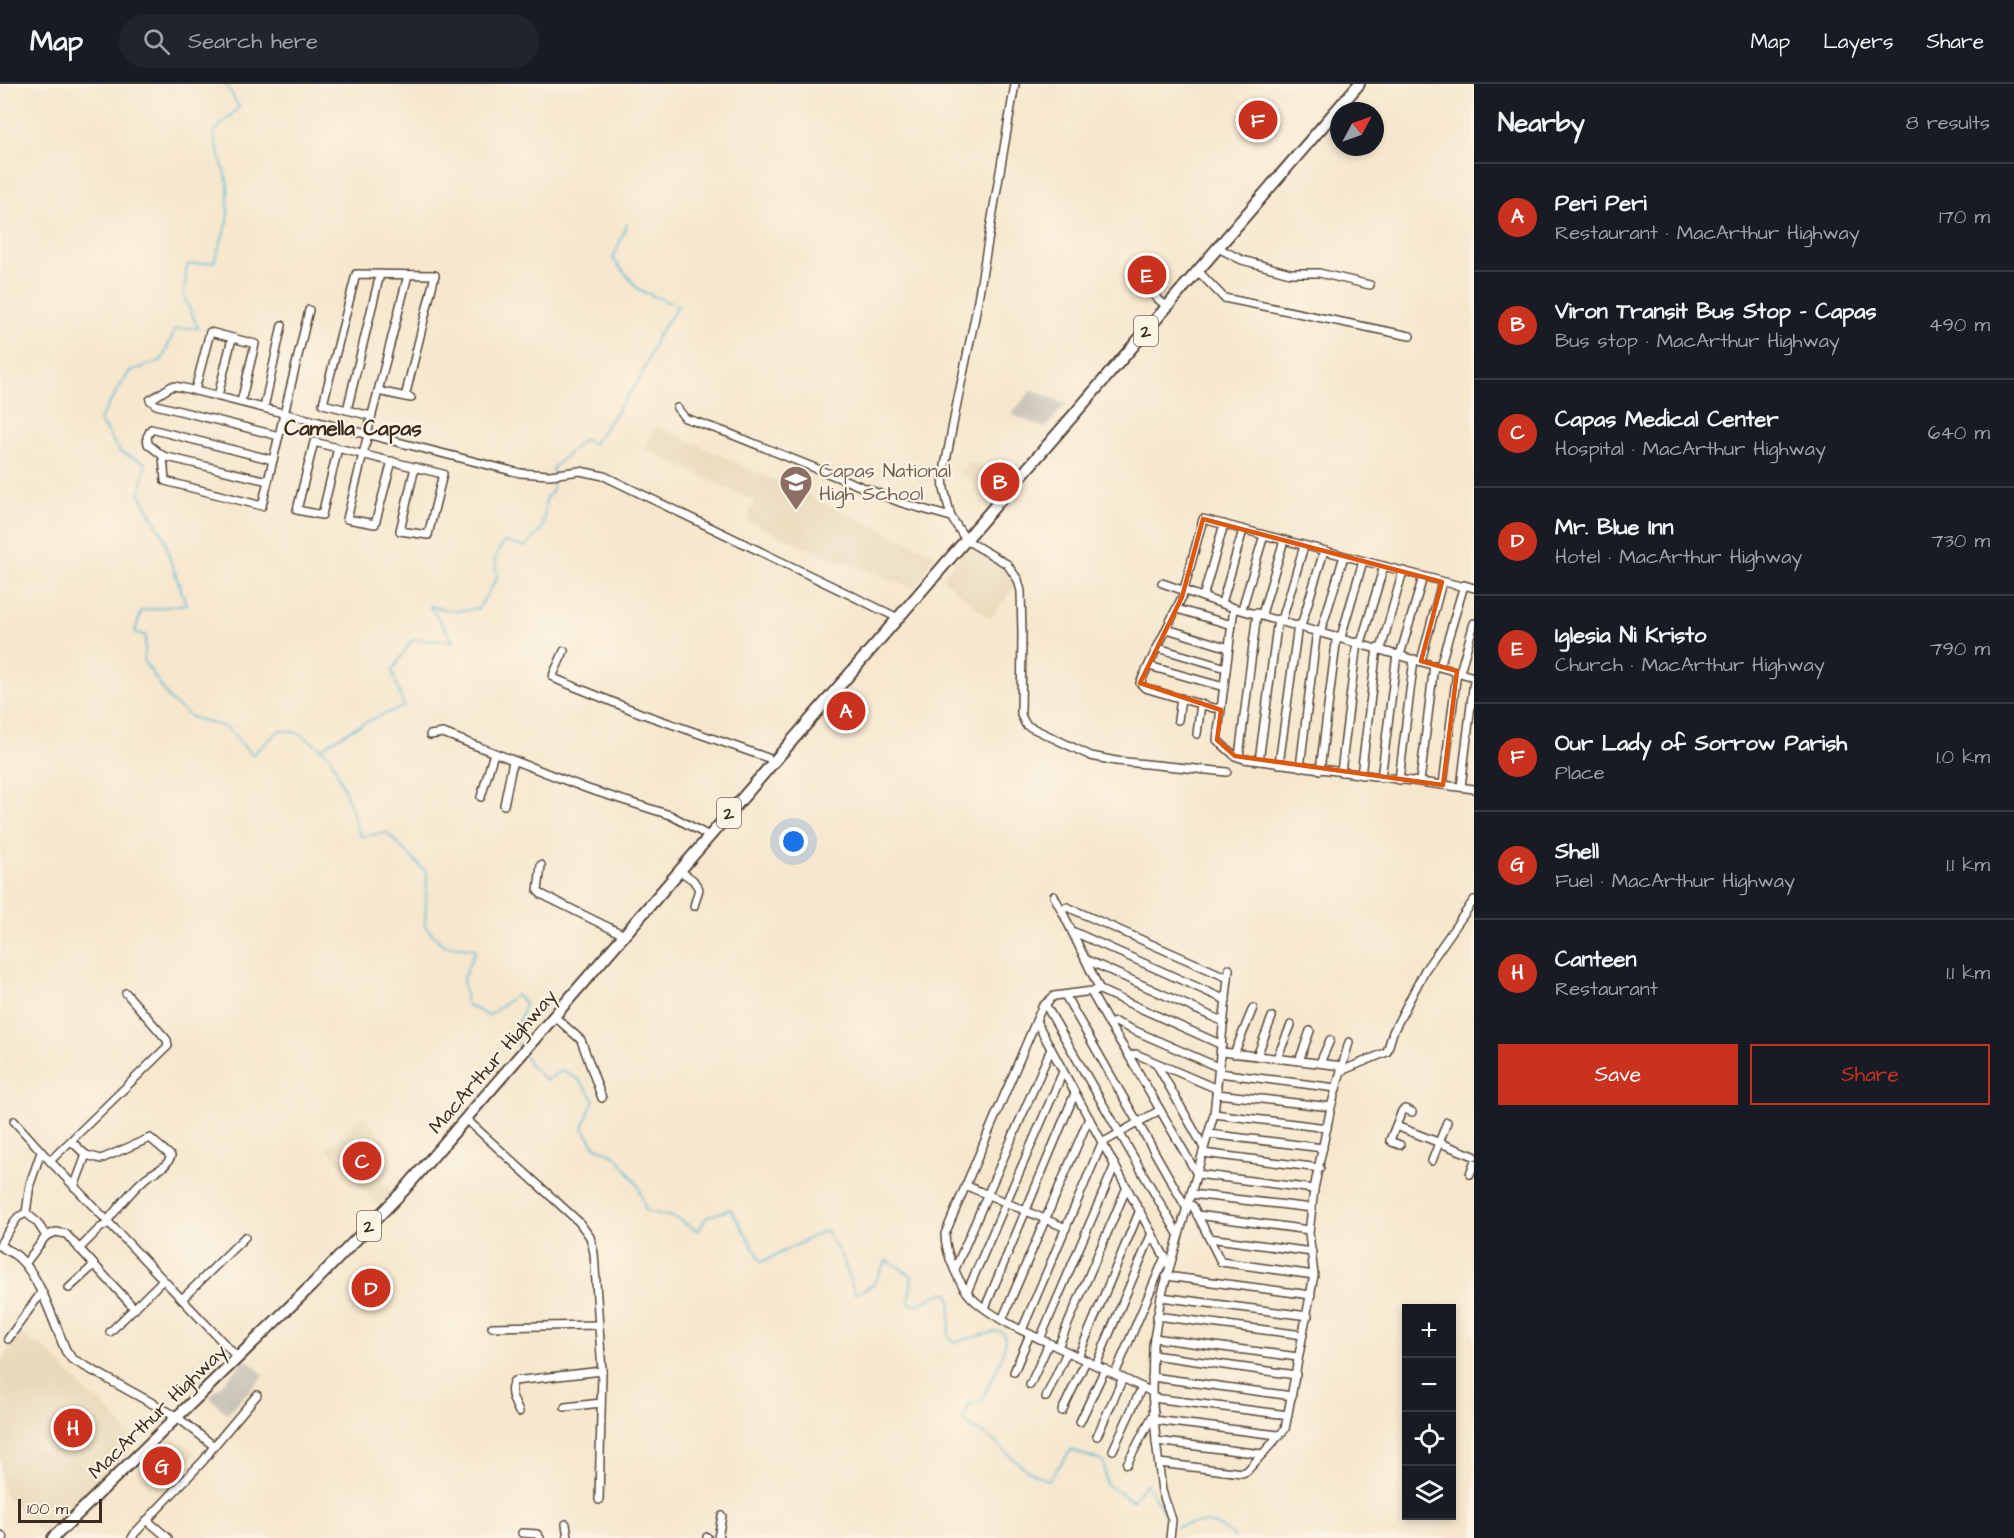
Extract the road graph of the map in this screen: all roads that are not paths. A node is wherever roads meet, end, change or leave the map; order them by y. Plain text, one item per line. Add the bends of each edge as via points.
1 (1015, 84) edge
2 (1359, 84) edge
3 (1218, 248) junction
4 (1198, 271) junction
5 (380, 274) junction
6 (408, 275) junction
7 (1131, 275) dead end
8 (1370, 285) dead end
9 (1167, 307) junction
10 (309, 310) dead end
11 (282, 326) dead end
12 (1410, 336) dead end
13 (232, 338) junction
14 (195, 390) junction
15 (378, 391) junction
16 (218, 396) junction
17 (241, 402) junction
18 (264, 408) junction
19 (677, 408) dead end
20 (347, 410) junction
21 (285, 413) junction
22 (371, 416) junction
23 (368, 434) junction
24 (279, 436) junction
25 (338, 448) junction
26 (364, 454) junction
27 (163, 456) junction
28 (273, 459) junction
29 (392, 461) junction
30 (415, 467) junction
31 (268, 481) junction
32 (951, 517) junction
33 (1224, 524) junction
34 (1244, 530) junction
35 (1264, 535) junction
36 (966, 540) junction
37 (1284, 540) junction
38 (1304, 546) junction
39 (1324, 551) junction
40 (1344, 556) junction
41 (1363, 561) junction
42 (1384, 566) junction
43 (1403, 572) junction
44 (1423, 577) junction
45 (1442, 582) junction
46 (1162, 583) dead end
47 (1464, 587) junction
48 (1474, 588) edge
49 (1184, 590) junction
50 (1203, 597) junction
51 (1222, 603) junction
52 (1238, 608) junction
53 (1177, 609) junction
54 (1259, 613) junction
55 (898, 618) junction
56 (1280, 619) junction
57 (1474, 623) edge
58 (1232, 625) junction
59 (1300, 625) junction
60 (1167, 629) junction
61 (1319, 631) junction
62 (1339, 637) junction
63 (1359, 642) junction
64 (1158, 648) junction
65 (1229, 648) junction
66 (1379, 648) junction
67 (564, 651) dead end
68 (1399, 654) junction
69 (1417, 660) junction
70 (1149, 666) junction
71 (1437, 666) junction
72 (1227, 668) junction
73 (1458, 672) junction
74 (1474, 678) edge
75 (1224, 687) junction
76 (1181, 698) junction
77 (1201, 704) junction
78 (1221, 708) junction
79 (1178, 720) dead end
80 (801, 729) junction
81 (1197, 734) dead end
82 (430, 735) dead end
83 (494, 753) junction
84 (768, 758) junction
85 (1239, 758) junction
86 (513, 761) junction
87 (1259, 761) junction
88 (1279, 764) junction
89 (1300, 767) junction
90 (1320, 770) junction
91 (1227, 772) dead end
92 (1341, 772) junction
93 (1361, 775) junction
94 (1381, 778) junction
95 (1400, 780) junction
96 (1420, 782) junction
97 (1443, 785) junction
98 (1461, 787) junction
99 (1474, 789) edge
100 (482, 797) dead end
101 (504, 805) dead end
102 (724, 819) junction
103 (709, 836) junction
104 (541, 865) dead end
105 (680, 871) junction
106 (1054, 896) dead end
107 (1474, 900) edge
108 (694, 906) dead end
109 (1062, 911) junction
110 (1072, 931) junction
111 (624, 935) junction
112 (1087, 960) junction
113 (1228, 969) dead end
114 (1228, 978) junction
115 (1100, 990) junction
116 (1091, 992) junction
117 (126, 993) dead end
118 (1065, 995) junction
119 (1226, 1000) junction
120 (1045, 1004) junction
121 (1254, 1008) dead end
122 (554, 1016) junction
123 (1272, 1017) dead end
124 (1224, 1022) junction
125 (1037, 1023) junction
126 (1108, 1024) junction
127 (1291, 1025) dead end
128 (1310, 1031) dead end
129 (1330, 1040) dead end
130 (1349, 1042) dead end
131 (1051, 1048) junction
132 (1222, 1048) junction
133 (1234, 1054) junction
134 (1129, 1056) junction
135 (1257, 1056) junction
136 (1277, 1058) junction
137 (1299, 1061) junction
138 (1156, 1063) junction
139 (1320, 1063) junction
140 (1342, 1068) junction
141 (1219, 1071) junction
142 (1063, 1072) junction
143 (1336, 1088) junction
144 (1217, 1091) junction
145 (1075, 1093) junction
146 (602, 1098) dead end
147 (1331, 1107) junction
148 (1160, 1110) junction
149 (1412, 1112) dead end
150 (1214, 1114) junction
151 (1089, 1118) junction
152 (466, 1119) junction
153 (14, 1121) dead end
154 (1138, 1122) junction
155 (1447, 1122) dead end
156 (1396, 1126) junction
157 (1327, 1128) junction
158 (1119, 1133) junction
159 (1209, 1134) junction
160 (71, 1141) junction
161 (1440, 1142) junction
162 (1102, 1143) junction
163 (1400, 1145) dead end
164 (1323, 1148) junction
165 (1203, 1151) junction
166 (41, 1152) junction
167 (86, 1155) junction
168 (1474, 1156) edge
169 (50, 1161) junction
170 (1432, 1161) dead end
171 (1474, 1163) edge
172 (1115, 1165) junction
173 (1320, 1168) junction
174 (1197, 1174) junction
175 (1470, 1174) dead end
176 (967, 1186) junction
177 (75, 1187) junction
178 (1127, 1187) junction
179 (1314, 1189) junction
180 (987, 1194) junction
181 (1191, 1194) junction
182 (1006, 1203) junction
183 (1187, 1207) junction
184 (1312, 1208) junction
185 (1140, 1210) junction
186 (1026, 1211) junction
187 (26, 1213) junction
188 (1197, 1215) junction
189 (1046, 1219) junction
190 (108, 1222) junction
191 (1066, 1228) junction
192 (1309, 1230) junction
193 (1152, 1233) junction
194 (1178, 1234) junction
195 (46, 1236) junction
196 (245, 1237) dead end
197 (1209, 1238) junction
198 (0, 1245) edge
199 (79, 1249) junction
200 (1312, 1252) junction
201 (1165, 1257) junction
202 (25, 1264) junction
203 (1169, 1265) junction
204 (94, 1266) junction
205 (955, 1269) junction
206 (1314, 1275) junction
207 (1166, 1276) junction
208 (164, 1280) junction
209 (69, 1288) dead end
210 (967, 1292) junction
211 (41, 1293) junction
212 (1311, 1295) junction
213 (1161, 1297) junction
214 (182, 1299) junction
215 (985, 1308) junction
216 (135, 1309) junction
217 (1157, 1316) junction
218 (1308, 1316) junction
219 (1002, 1320) junction
220 (599, 1325) junction
221 (492, 1327) dead end
222 (1022, 1330) junction
223 (110, 1332) dead end
224 (1030, 1334) junction
225 (1303, 1335) junction
226 (1154, 1338) junction
227 (8, 1339) dead end
228 (1040, 1339) junction
229 (1049, 1343) junction
230 (1058, 1347) junction
231 (1067, 1352) junction
232 (1153, 1355) junction
233 (1078, 1357) junction
234 (1298, 1357) junction
235 (238, 1358) junction
236 (1086, 1360) junction
237 (1096, 1365) junction
238 (1105, 1370) junction
239 (602, 1371) junction
240 (1014, 1372) dead end
241 (1115, 1374) junction
242 (1296, 1375) junction
243 (1152, 1377) junction
244 (1123, 1378) junction
245 (1030, 1385) dead end
246 (1142, 1387) junction
247 (257, 1395) dead end
248 (1152, 1395) junction
249 (1292, 1396) junction
250 (1046, 1397) dead end
251 (602, 1403) junction
252 (565, 1407) dead end
253 (1062, 1411) dead end
254 (519, 1412) dead end
255 (1288, 1415) junction
256 (1154, 1416) junction
257 (177, 1417) junction
258 (1080, 1422) dead end
259 (1097, 1436) dead end
260 (1278, 1436) junction
261 (1156, 1441) junction
262 (214, 1446) junction
263 (1113, 1450) dead end
264 (1262, 1454) junction
265 (1159, 1463) junction
266 (1127, 1464) dead end
267 (599, 1500) dead end
268 (722, 1516) dead end
269 (147, 1520) junction
270 (566, 1524) dead end
271 (522, 1533) dead end
272 (52, 1538) edge
273 (132, 1538) edge
274 (168, 1538) edge
275 (540, 1538) edge
276 (568, 1538) edge
277 (718, 1538) edge
278 (1170, 1538) edge

1 - 32 street via 943,477
2 - 3 highway, MacArthur Highway / 2
3 - 4 highway, MacArthur Highway / 2
3 - 8 street via 1242,260 1290,273 1319,273
4 - 9 highway, MacArthur Highway / 2
4 - 12 street via 1224,298
5 - 6 street
5 - 20 street
5 - 20 street via 354,276 324,405
6 - 15 street
6 - 15 street via 436,277 408,398
7 - 9 street
9 - 36 highway, MacArthur Highway / 2
10 - 21 street
11 - 18 street
13 - 14 street via 210,332
13 - 16 street
13 - 17 street via 255,344
14 - 16 street
14 - 24 street via 172,386 150,400 156,405
15 - 22 street
16 - 17 street
17 - 18 street
18 - 21 street
19 - 32 street via 685,418 902,503
20 - 22 street
21 - 23 street
21 - 24 street
22 - 23 street
23 - 26 street
23 - 55 street via 510,471 550,475 580,471 604,476
24 - 28 street
25 - 25 street via 314,442 297,510 322,515
25 - 26 street
26 - 29 street
26 - 29 street via 347,519 375,524
27 - 28 street via 148,444 151,429
27 - 31 street
27 - 31 street via 165,481 262,506
28 - 31 street
29 - 30 street
30 - 30 street via 400,531 428,535 443,474
32 - 36 street
33 - 34 street
33 - 49 street via 1203,519
33 - 50 street
34 - 35 street
34 - 51 street
35 - 37 street
35 - 52 street
36 - 55 highway, MacArthur Highway / 2
36 - 91 street via 1007,564 1018,580 1021,715 1026,725 1091,756
37 - 38 street
37 - 54 street
38 - 39 street
38 - 56 street
39 - 40 street
39 - 59 street
40 - 41 street
40 - 61 street
41 - 42 street
41 - 62 street
42 - 43 street
42 - 63 street
43 - 44 street
43 - 66 street
44 - 45 street
44 - 68 street
45 - 47 street
45 - 69 street
46 - 49 street
47 - 48 street
47 - 71 street
49 - 50 street
49 - 53 street
50 - 51 street
51 - 52 street
52 - 54 street
52 - 58 street
53 - 58 street
53 - 60 street
54 - 56 street
54 - 85 street
55 - 80 highway, MacArthur Highway / 2
56 - 59 street
56 - 87 street
57 - 73 street
58 - 65 street
59 - 61 street
59 - 88 street
60 - 64 street
60 - 65 street
61 - 62 street
61 - 89 street
62 - 63 street
62 - 90 street
63 - 66 street
63 - 92 street
64 - 70 street
64 - 72 street
65 - 72 street
66 - 68 street
66 - 93 street
67 - 84 street via 553,677 558,680
68 - 69 street
68 - 94 street
69 - 71 street
69 - 95 street
70 - 75 street
70 - 76 street via 1141,685
71 - 73 street
71 - 96 street
72 - 75 street
73 - 74 street
73 - 97 street
74 - 98 street
75 - 78 street
76 - 77 street
76 - 79 street
77 - 78 street
77 - 81 street
78 - 85 street via 1217,740
80 - 84 highway
80 - 102 highway, MacArthur Highway / 2
82 - 83 street via 443,733
83 - 86 street
83 - 100 street
84 - 102 highway via 730,802
85 - 87 street
86 - 101 street
86 - 103 street via 670,815
87 - 88 street
88 - 89 street
89 - 90 street
90 - 92 street
92 - 93 street
93 - 94 street
94 - 95 street
95 - 96 street
96 - 97 street
97 - 98 street
98 - 99 street
102 - 103 highway, MacArthur Highway / 2
103 - 105 highway, MacArthur Highway / 2
104 - 111 street via 541,894
105 - 108 street via 699,889
105 - 111 highway, MacArthur Highway / 2
106 - 109 street
107 - 140 street via 1425,970 1387,1052
109 - 110 street
109 - 114 street via 1072,908
110 - 112 street
110 - 119 street
111 - 122 highway, MacArthur Highway / 2
112 - 115 street
112 - 124 street
113 - 114 street
114 - 119 street
115 - 116 street
115 - 132 street
116 - 118 street
116 - 126 street
117 - 160 street via 168,1046
118 - 120 street via 1054,996
118 - 154 street
119 - 124 street
120 - 125 street
120 - 158 street
121 - 133 street
122 - 146 street via 581,1040
122 - 152 highway, MacArthur Highway / 2
123 - 135 street
124 - 132 street
125 - 131 street
125 - 176 street
126 - 134 street
126 - 141 street via 1114,1022
127 - 136 street
128 - 137 street
129 - 139 street
130 - 140 street
131 - 142 street
131 - 180 street
132 - 133 street
132 - 141 street
133 - 135 street
134 - 138 street via 1136,1054
134 - 148 street
135 - 136 street
136 - 137 street
137 - 139 street
138 - 144 street
138 - 165 street
139 - 140 street
140 - 143 street
141 - 143 street
141 - 144 street
142 - 145 street
142 - 182 street
143 - 147 street
144 - 147 street
144 - 150 street
145 - 151 street
145 - 186 street
147 - 157 street
148 - 154 street
148 - 174 street
149 - 156 street via 1404,1109
150 - 157 street
150 - 159 street
151 - 162 street
151 - 189 street
152 - 220 street via 541,1185 590,1237
152 - 235 highway, MacArthur Highway / 2 via 386,1209
153 - 166 street
154 - 158 street
154 - 183 street
155 - 161 street
156 - 161 street
156 - 163 street via 1390,1140
157 - 164 street
158 - 162 street
158 - 194 street
159 - 164 street
159 - 165 street
160 - 167 street
160 - 169 street
161 - 168 street
161 - 170 street
162 - 172 street
162 - 191 street
164 - 173 street
165 - 173 street
165 - 174 street
166 - 169 street
166 - 187 street via 30,1184
167 - 177 street
167 - 190 street via 104,1159 150,1138 171,1156
169 - 177 street
171 - 175 street
172 - 178 street
172 - 228 street
173 - 179 street
174 - 179 street
174 - 181 street
176 - 180 street
176 - 205 street via 945,1234
177 - 190 street
178 - 185 street
178 - 230 street
179 - 184 street
180 - 182 street
180 - 205 street
181 - 183 street
181 - 184 street
182 - 186 street
182 - 210 street
183 - 188 street via 1193,1206
183 - 194 street
184 - 192 street
185 - 193 street
185 - 233 street
186 - 189 street
186 - 215 street
187 - 195 street
187 - 198 street via 18,1217
188 - 192 street
188 - 197 street
189 - 191 street
189 - 219 street
190 - 199 street
190 - 208 street
191 - 222 street
192 - 200 street
193 - 201 street
193 - 237 street
194 - 203 street
195 - 199 street via 62,1232
195 - 202 street
196 - 214 street
197 - 200 street
197 - 206 street via 1221,1262
198 - 202 street
199 - 204 street
200 - 206 street
201 - 203 street
201 - 241 street
202 - 211 street
203 - 207 street
204 - 209 street
204 - 216 street
205 - 210 street
206 - 212 street
207 - 212 street
207 - 213 street
208 - 214 street
208 - 216 street
210 - 215 street
211 - 227 street
211 - 257 street via 72,1359
212 - 218 street
213 - 217 street
213 - 218 street
214 - 235 street
215 - 219 street
216 - 223 street
217 - 225 street
217 - 226 street
218 - 225 street
219 - 222 street
220 - 221 street
220 - 239 street
222 - 224 street
224 - 228 street
224 - 240 street
225 - 234 street
226 - 232 street
226 - 234 street
228 - 229 street
229 - 230 street
229 - 245 street
230 - 231 street
231 - 233 street
231 - 250 street
232 - 242 street
232 - 243 street
233 - 236 street
234 - 242 street
235 - 257 highway, MacArthur Highway / 2
236 - 237 street
236 - 253 street
237 - 238 street
238 - 241 street
238 - 258 street
239 - 251 street
239 - 254 street via 514,1381 511,1394
241 - 244 street
242 - 249 street
243 - 248 street
243 - 249 street
244 - 246 street
244 - 259 street
246 - 248 street
246 - 263 street
247 - 262 street
248 - 255 street
248 - 256 street
249 - 255 street
251 - 252 street
251 - 267 street
255 - 260 street via 1285,1429
256 - 260 street
256 - 261 street
256 - 266 street
257 - 262 street
257 - 272 highway, MacArthur Highway / 2
260 - 264 street
261 - 264 street
261 - 265 street
262 - 269 street
264 - 265 street via 1247,1471 1237,1473
265 - 278 street via 1162,1491 1172,1520
268 - 277 street
269 - 273 street
269 - 274 street
270 - 276 street
271 - 275 street via 537,1534

